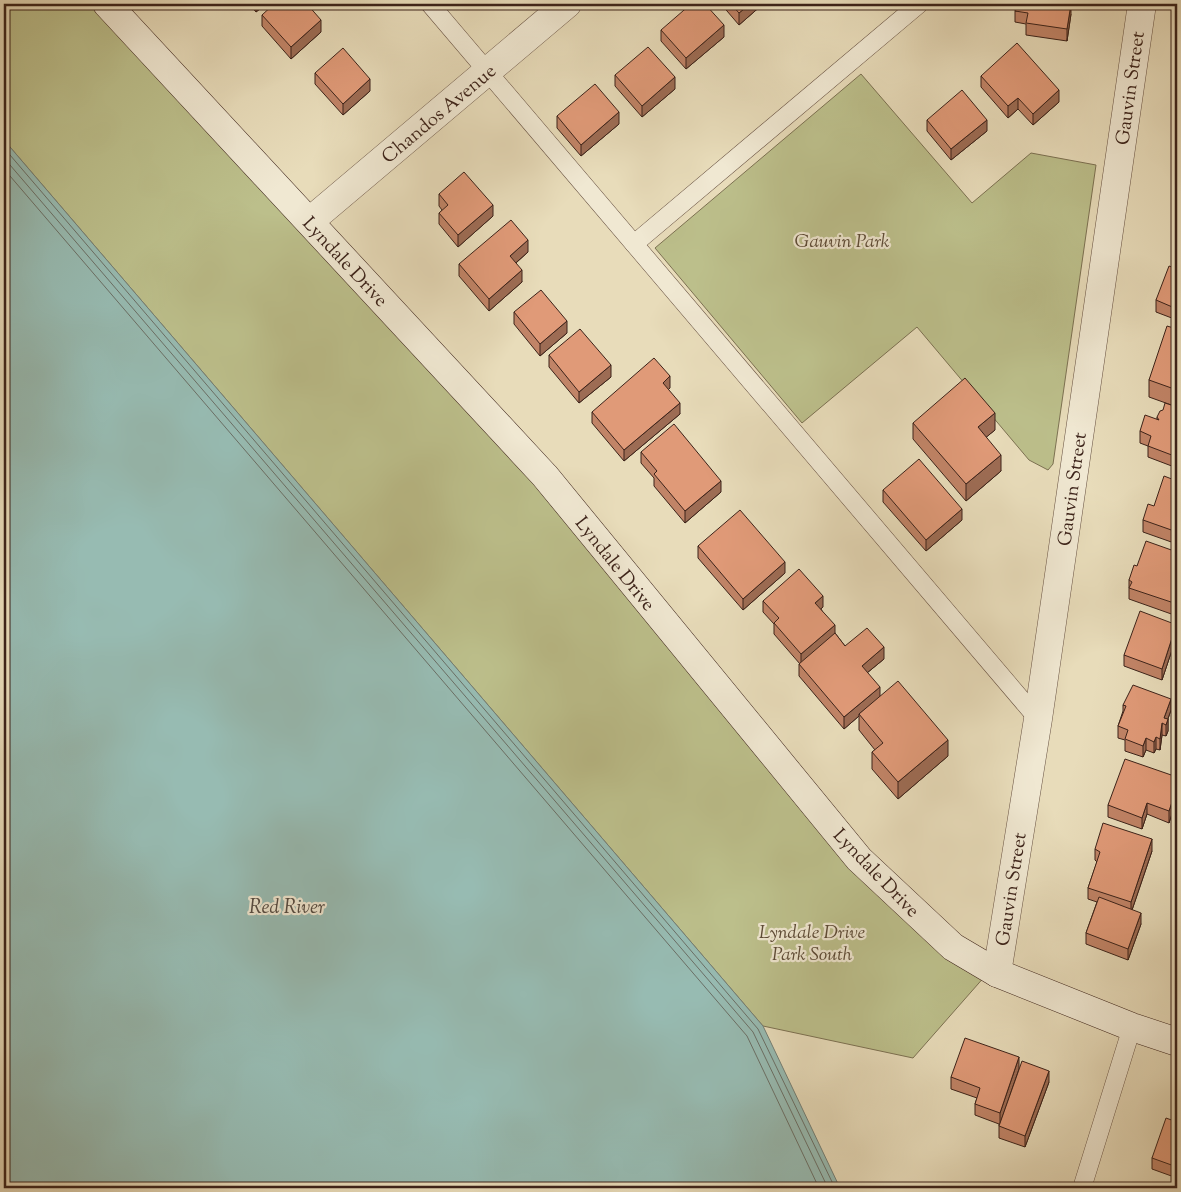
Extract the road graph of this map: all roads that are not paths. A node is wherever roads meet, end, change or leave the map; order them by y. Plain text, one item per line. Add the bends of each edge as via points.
1 (107, 4) edge
2 (430, 4) edge
3 (567, 4) edge
4 (1142, 4) edge
5 (909, 7) edge
6 (488, 71) junction
7 (310, 221) junction
8 (634, 244) junction
9 (1038, 719) junction
10 (996, 973) junction
11 (1132, 1027) junction
12 (1177, 1042) edge
13 (1082, 1188) edge

1 - 7 street, Lyndale Drive
2 - 6 lane
3 - 6 street, Chandos Avenue
4 - 9 street, Gauvin Street
5 - 8 lane
6 - 7 street, Chandos Avenue
6 - 8 lane
7 - 10 street, Lyndale Drive via 545,476 858,859 953,947
8 - 9 lane
9 - 10 street, Gauvin Street
10 - 11 street, Lyndale Drive
11 - 12 street, Lyndale Drive
11 - 13 lane

